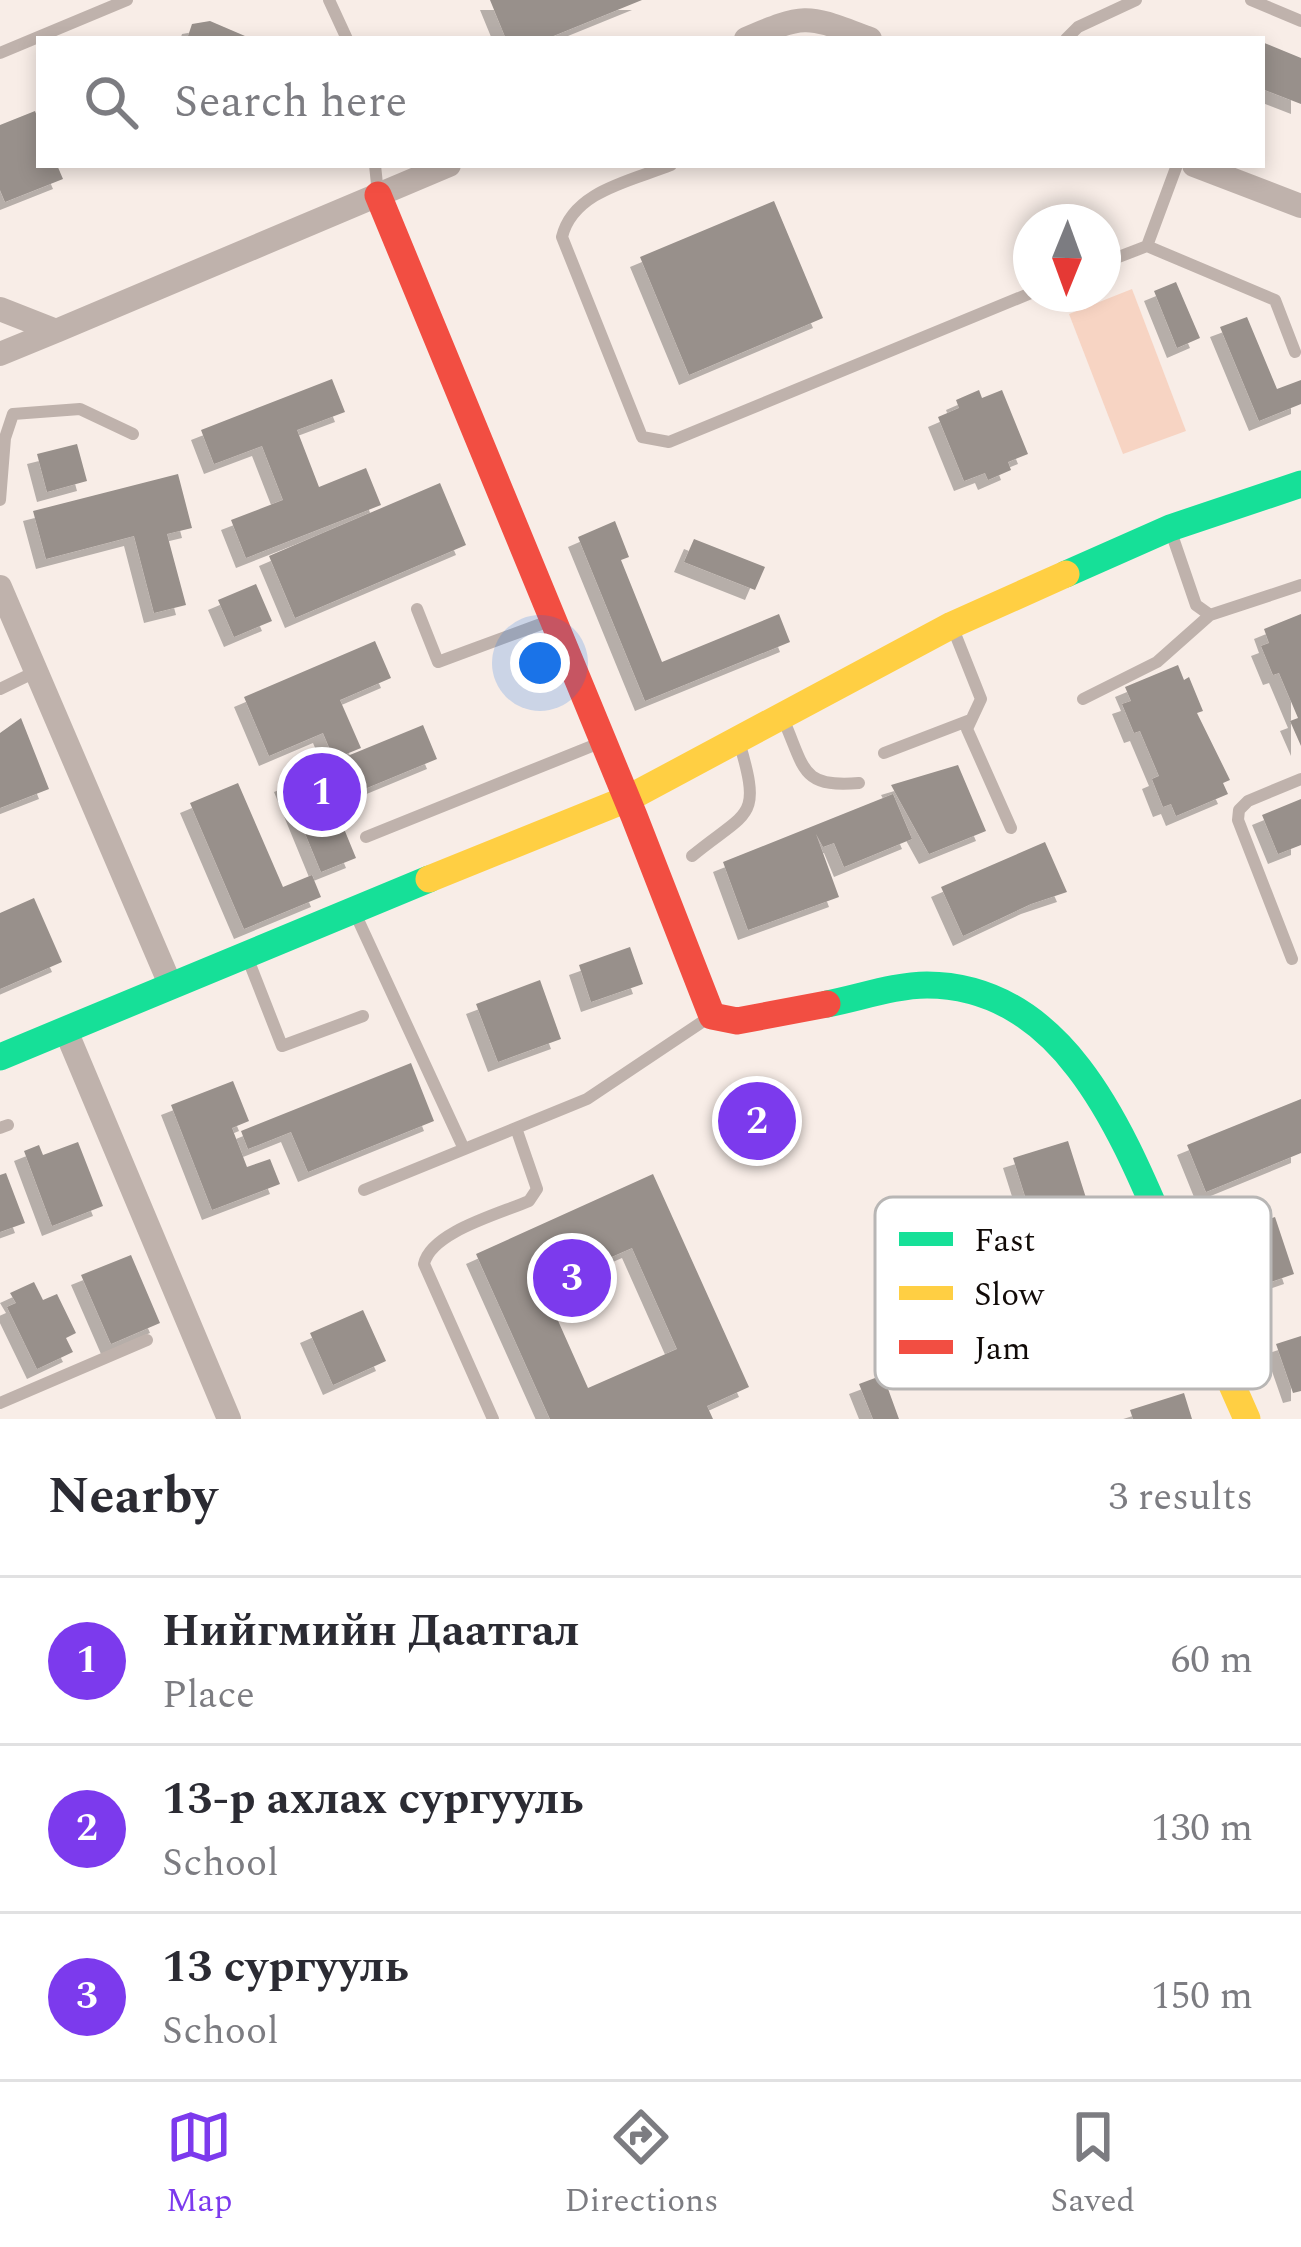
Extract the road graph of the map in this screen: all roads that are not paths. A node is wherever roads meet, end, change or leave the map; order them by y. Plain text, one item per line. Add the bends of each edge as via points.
1 (127, 0) edge
2 (329, 0) edge
3 (1136, 0) edge
4 (1252, 0) edge
5 (778, 11) edge
6 (1301, 21) edge
7 (41, 36) edge
8 (346, 36) edge
9 (749, 36) edge
10 (862, 36) edge
11 (1069, 36) edge
12 (36, 38) edge
13 (0, 53) edge
14 (375, 168) edge
15 (442, 168) edge
16 (663, 168) edge
17 (1176, 168) edge
18 (1202, 168) edge
19 (378, 195) junction
20 (1301, 206) edge
21 (1147, 246) junction
22 (1121, 256) edge
23 (1013, 300) edge
24 (0, 309) edge
25 (56, 331) junction
26 (1295, 352) dead end
27 (0, 354) edge
28 (133, 434) dead end
29 (1301, 484) edge
30 (0, 500) edge
31 (1170, 527) junction
32 (1301, 585) edge
33 (0, 587) edge
34 (417, 609) dead end
35 (1210, 615) junction
36 (553, 620) junction
37 (952, 625) junction
38 (36, 672) junction
39 (0, 689) edge
40 (1083, 699) dead end
41 (781, 714) junction
42 (970, 720) junction
43 (738, 738) junction
44 (604, 742) junction
45 (884, 753) dead end
46 (1301, 779) edge
47 (859, 783) dead end
48 (627, 799) junction
49 (1012, 828) dead end
50 (366, 837) dead end
51 (692, 856) dead end
52 (353, 909) junction
53 (246, 953) junction
54 (1292, 959) dead end
55 (170, 984) junction
56 (363, 1016) dead end
57 (712, 1016) junction
58 (67, 1031) junction
59 (0, 1057) edge
60 (516, 1128) junction
61 (464, 1149) junction
62 (364, 1190) dead end
63 (1149, 1197) edge
64 (147, 1340) dead end
65 (1234, 1389) edge
66 (0, 1403) edge
67 (229, 1419) edge
68 (493, 1419) edge
69 (1247, 1419) edge

1 - 7 lane
2 - 8 lane
3 - 11 lane
4 - 6 lane
5 - 9 street
5 - 10 street
12 - 13 lane
14 - 19 lane
15 - 19 street
16 - 23 lane via 590,197 562,237 642,437 669,442
17 - 21 lane
18 - 20 street
19 - 25 street
19 - 36 street
21 - 22 lane
21 - 26 lane via 1275,300
24 - 25 street
25 - 27 street
28 - 30 lane via 80,409 13,414
29 - 31 street
31 - 35 lane via 1196,604
31 - 37 street
32 - 35 lane
33 - 38 street
34 - 36 lane via 438,662
35 - 40 lane via 1157,662
36 - 44 street
37 - 41 street
37 - 42 lane via 980,699
38 - 39 lane
38 - 55 street
41 - 43 street
41 - 47 lane via 812,779
42 - 45 lane
42 - 49 lane via 967,729
43 - 48 street
43 - 51 lane via 750,809
44 - 48 street
44 - 50 lane
46 - 54 lane via 1248,802 1238,820
48 - 52 street
48 - 57 street
52 - 53 street
52 - 61 lane
53 - 55 street
53 - 56 lane via 282,1046
55 - 58 street
57 - 60 lane via 587,1099
57 - 63 street via 737,1021 924,985 1008,1005 1071,1058 1112,1112
58 - 59 street
58 - 67 street
60 - 61 lane
60 - 68 lane via 537,1189 529,1201 440,1240 424,1264
61 - 62 lane
64 - 66 lane
65 - 69 street

